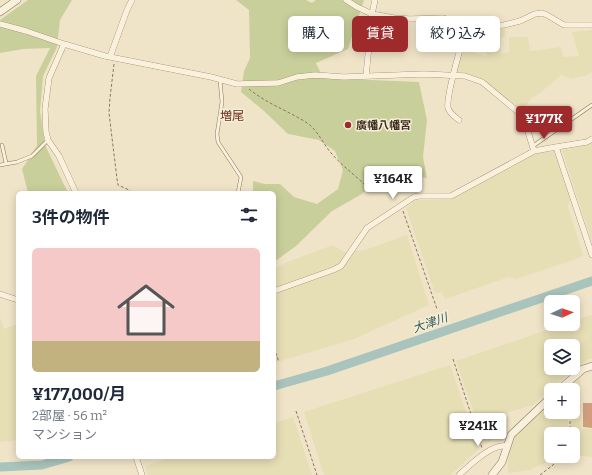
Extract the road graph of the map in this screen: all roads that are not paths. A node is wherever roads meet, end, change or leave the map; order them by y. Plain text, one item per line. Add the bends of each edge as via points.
1 (18, 0) edge
2 (132, 0) edge
3 (346, 0) edge
4 (375, 0) edge
5 (0, 12) edge
6 (372, 14) junction
7 (0, 24) edge
8 (592, 24) edge
9 (64, 44) junction
10 (459, 52) edge
11 (112, 57) junction
12 (366, 76) junction
13 (453, 76) junction
14 (220, 80) junction
15 (592, 105) edge
16 (459, 120) dead end
17 (592, 139) edge
18 (48, 140) junction
19 (2, 145) dead end
20 (556, 147) junction
21 (533, 148) junction
22 (6, 163) junction
23 (0, 165) edge
24 (75, 191) edge
25 (238, 191) edge
26 (592, 255) edge
27 (276, 290) edge
28 (0, 294) edge
29 (16, 299) edge
30 (592, 366) edge
31 (567, 383) edge
32 (544, 404) edge
33 (507, 446) junction
34 (137, 459) edge
35 (142, 475) edge
36 (459, 475) edge
37 (492, 475) edge

1 - 5 street
2 - 11 street
3 - 6 street
4 - 6 street
6 - 8 street via 410,19 442,18 487,26 504,25 542,13 564,25
6 - 12 street
7 - 9 street
9 - 11 street
9 - 18 street via 49,78 45,110
10 - 13 street
11 - 14 street
12 - 13 street
12 - 14 street via 306,76 278,84 244,84
13 - 16 street via 448,109
13 - 21 street via 465,76 482,82 520,113
14 - 25 lane via 222,102 218,142 241,177
15 - 21 lane
17 - 20 street
18 - 22 lane via 32,156
18 - 24 street via 59,156
19 - 22 lane
20 - 21 street
20 - 26 street
21 - 27 street via 452,196 418,196 400,205 367,228 341,266
22 - 23 lane
28 - 29 street
30 - 31 street via 584,369
32 - 33 street via 510,435
33 - 36 street via 502,445 484,454
33 - 37 street via 502,462
34 - 35 street

